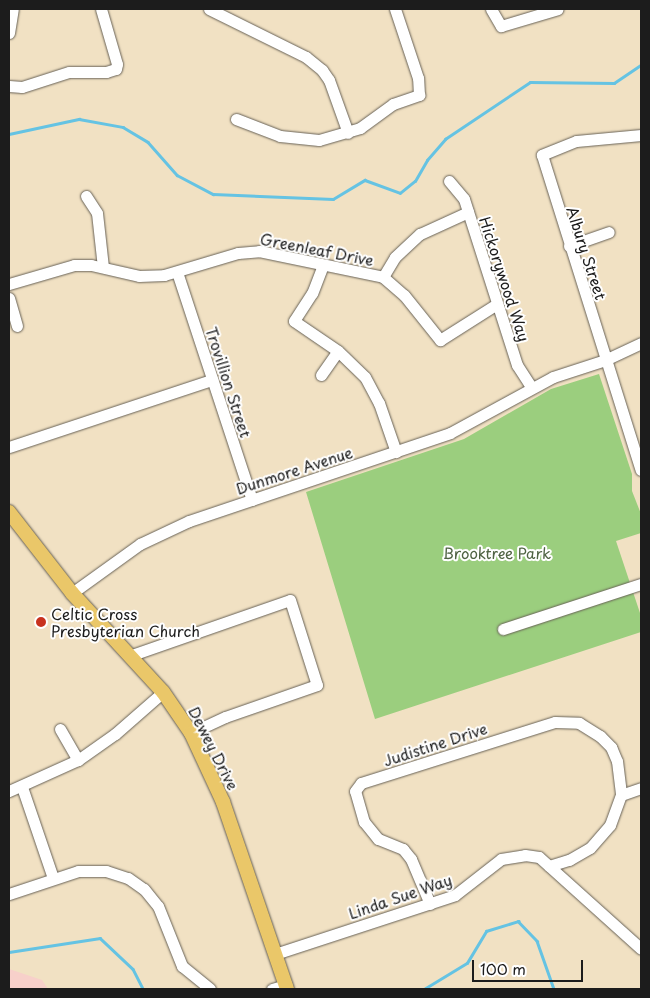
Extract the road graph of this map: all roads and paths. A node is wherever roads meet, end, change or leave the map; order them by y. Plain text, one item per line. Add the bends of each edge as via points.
1 (13, 9) edge
2 (100, 9) edge
3 (209, 9) edge
4 (395, 9) edge
5 (491, 9) edge
6 (558, 9) edge
7 (9, 33) edge
8 (9, 86) edge
9 (236, 119) dead end
10 (348, 132) junction
11 (641, 136) edge
12 (449, 181) dead end
13 (86, 196) dead end
14 (468, 212) junction
15 (609, 232) dead end
16 (569, 246) junction
17 (323, 265) junction
18 (103, 267) junction
19 (177, 272) junction
20 (383, 277) junction
21 (9, 284) edge
22 (9, 298) edge
23 (497, 304) junction
24 (17, 326) dead end
25 (641, 343) edge
26 (338, 350) junction
27 (605, 360) junction
28 (321, 375) dead end
29 (212, 380) junction
30 (532, 388) junction
31 (9, 447) edge
32 (396, 452) junction
33 (641, 470) edge
34 (252, 500) junction
35 (9, 512) edge
36 (641, 584) edge
37 (72, 593) junction
38 (502, 629) dead end
39 (128, 656) junction
40 (163, 692) junction
41 (60, 729) dead end
42 (191, 733) junction
43 (78, 760) junction
44 (22, 786) junction
45 (641, 788) edge
46 (9, 791) edge
47 (621, 795) junction
48 (549, 866) junction
49 (53, 878) junction
50 (9, 894) edge
51 (430, 904) junction
52 (641, 950) edge
53 (275, 954) junction
54 (282, 988) edge
55 (210, 989) edge

1 - 7 street
2 - 8 street via 118,64 116,69 69,72 22,87
3 - 10 street via 306,57 322,70 329,80
4 - 10 street via 418,78 419,95 393,104
5 - 6 street via 500,26
9 - 10 street via 297,139 319,140
11 - 16 street, Albury Street via 576,141 542,155
12 - 14 street, Hickorywood Way via 462,194
13 - 18 street via 97,213
14 - 20 street via 440,222 420,234 394,257
14 - 23 street, Hickorywood Way
15 - 16 street
16 - 27 street, Albury Street
17 - 19 street, Greenleaf Drive via 269,252 250,251
17 - 20 street, Greenleaf Drive
17 - 26 street via 312,293 294,320
18 - 19 street, Greenleaf Drive via 139,276
18 - 21 street, Greenleaf Drive via 74,265
19 - 29 street, Trovillion Street
20 - 23 street, Greenleaf Drive via 404,295 440,340
22 - 24 street
23 - 30 street, Hickorywood Way via 517,365
25 - 27 street, Dunmore Avenue
26 - 28 street
26 - 32 street via 365,377 374,392
27 - 30 street, Dunmore Avenue
27 - 33 street, Albury Street
29 - 31 street
29 - 34 street, Trovillion Street
30 - 32 street, Dunmore Avenue via 460,429
32 - 34 street, Dunmore Avenue
34 - 37 street, Dunmore Avenue via 188,521 140,544
35 - 37 main road, Dewey Drive
36 - 38 street
37 - 39 main road, Dewey Drive
39 - 40 main road, Dewey Drive
39 - 42 street via 290,600 317,685 225,717
40 - 42 main road, Dewey Drive
40 - 43 street via 115,734
41 - 43 street
42 - 53 main road, Dewey Drive via 223,802
43 - 44 street
44 - 46 street
44 - 49 street
45 - 47 street
47 - 48 street via 616,814 599,840 580,855
47 - 51 street, Judistine Drive via 617,761 610,747 600,736 579,723 555,722 361,783 355,791 364,822 378,839 403,849 411,859
48 - 51 street, Linda Sue Way via 540,857 525,855 501,859 467,888
48 - 52 street, Linda Sue Way
49 - 50 street
49 - 55 street via 92,870 117,873 137,884 158,906 182,966
51 - 53 street, Linda Sue Way
53 - 54 main road, Dewey Drive

